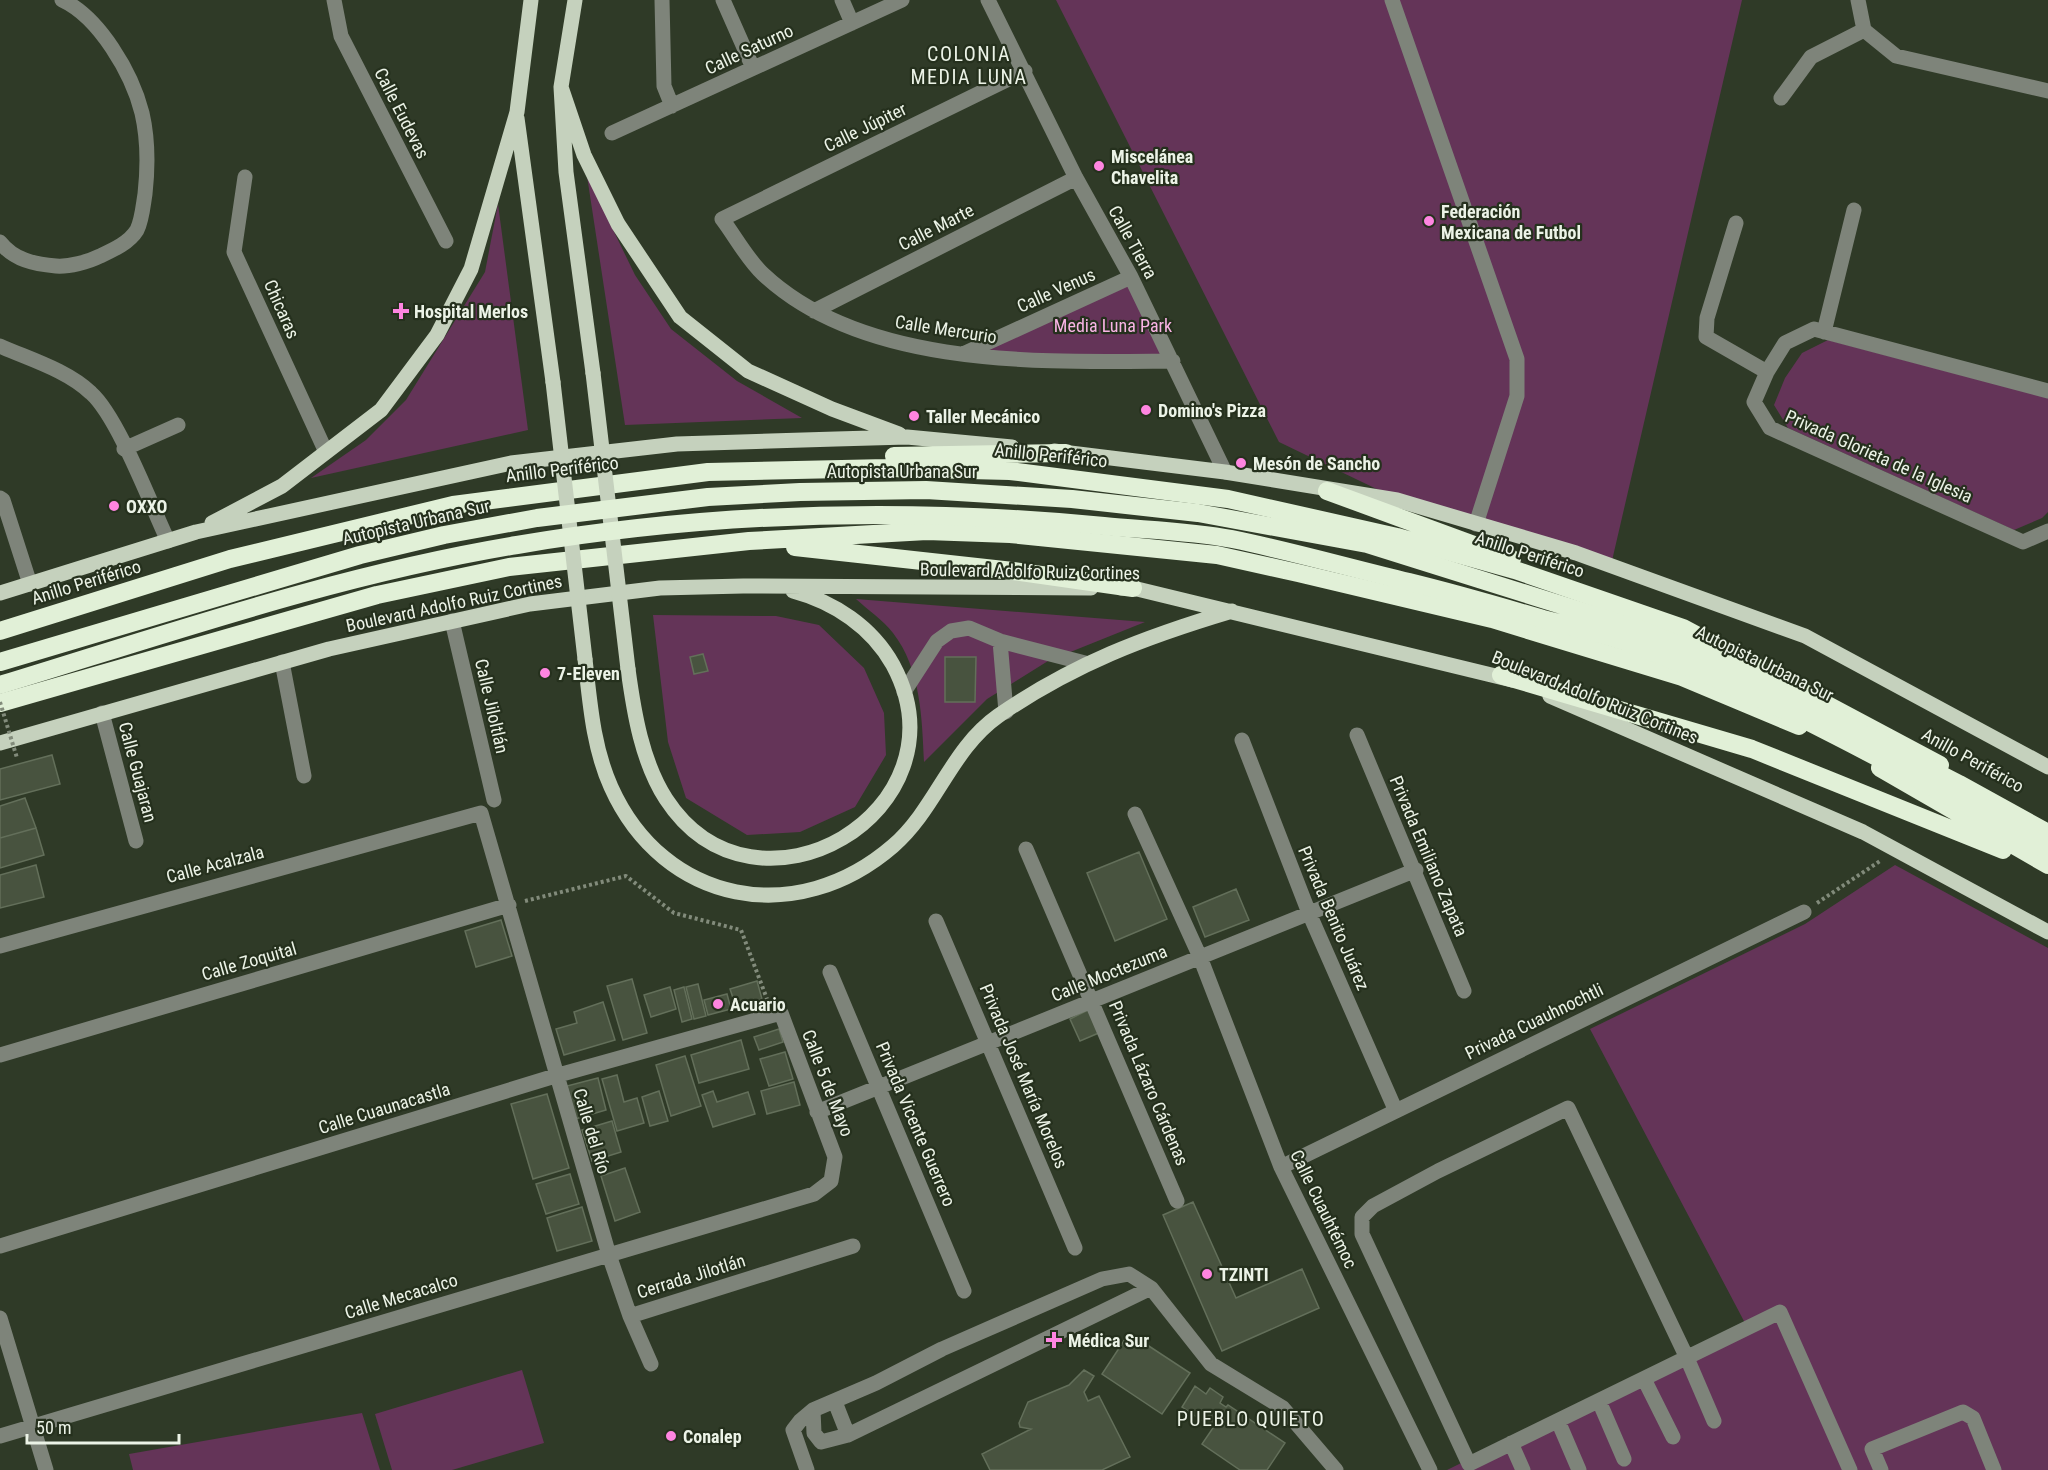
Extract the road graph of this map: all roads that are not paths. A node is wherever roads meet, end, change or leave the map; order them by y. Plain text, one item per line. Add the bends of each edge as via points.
1 (62, 0) edge
2 (334, 0) edge
3 (531, 0) edge
4 (575, 0) edge
5 (662, 0) edge
6 (723, 0) edge
7 (842, 0) edge
8 (902, 0) edge
9 (988, 0) edge
10 (1392, 0) edge
11 (1858, 0) edge
12 (852, 23) junction
13 (1864, 30) junction
14 (753, 68) junction
15 (1025, 71) junction
16 (561, 87) junction
17 (2048, 91) edge
18 (1781, 98) dead end
19 (672, 106) junction
20 (517, 112) junction
21 (612, 133) dead end
22 (245, 177) dead end
23 (1076, 178) junction
24 (1854, 210) dead end
25 (722, 219) joint
26 (1737, 223) dead end
27 (446, 241) dead end
28 (0, 242) edge
29 (1131, 277) junction
30 (814, 311) junction
31 (1824, 332) junction
32 (0, 346) edge
33 (964, 353) junction
34 (1173, 361) junction
35 (1767, 372) junction
36 (2048, 391) edge
37 (178, 425) dead end
38 (907, 437) junction
39 (124, 449) junction
40 (326, 452) junction
41 (1066, 453) junction
42 (708, 472) junction
43 (1225, 472) junction
44 (1327, 491) junction
45 (0, 498) edge
46 (1476, 524) junction
47 (2048, 531) edge
48 (196, 532) junction
49 (168, 541) junction
50 (749, 541) junction
51 (30, 584) junction
52 (742, 586) junction
53 (1133, 588) junction
54 (0, 593) edge
55 (1233, 611) junction
56 (452, 621) junction
57 (1683, 628) junction
58 (0, 631) edge
59 (1000, 641) junction
60 (0, 662) edge
61 (282, 662) junction
62 (1084, 663) junction
63 (1501, 675) junction
64 (0, 685) edge
65 (904, 692) junction
66 (0, 702) edge
67 (1006, 712) junction
68 (102, 713) junction
69 (1357, 735) dead end
70 (1242, 740) dead end
71 (0, 743) edge
72 (2046, 763) edge
73 (304, 776) dead end
74 (494, 800) dead end
75 (1135, 813) dead end
76 (2048, 825) edge
77 (2048, 833) edge
78 (136, 841) dead end
79 (1026, 849) dead end
80 (2048, 851) edge
81 (2048, 867) edge
82 (1416, 870) junction
83 (510, 905) junction
84 (1804, 912) road end
85 (1308, 913) junction
86 (936, 921) dead end
87 (2048, 932) edge
88 (0, 946) edge
89 (1200, 957) junction
90 (830, 972) dead end
91 (1464, 992) dead end
92 (1094, 1001) junction
93 (777, 1014) joint
94 (988, 1042) junction
95 (0, 1055) edge
96 (555, 1076) junction
97 (880, 1085) junction
98 (1395, 1109) junction
99 (817, 1112) junction
100 (1281, 1167) junction
101 (814, 1194) joint
102 (1178, 1201) dead end
103 (0, 1246) edge
104 (853, 1246) dead end
105 (1075, 1248) dead end
106 (609, 1255) junction
107 (1151, 1288) junction
108 (964, 1291) dead end
109 (630, 1316) junction
110 (0, 1318) edge
111 (1688, 1358) junction
112 (651, 1364) dead end
113 (1644, 1379) junction
114 (1599, 1401) junction
115 (835, 1402) junction
116 (813, 1410) junction
117 (1558, 1421) junction
118 (1714, 1421) dead end
119 (33, 1426) junction
120 (848, 1435) junction
121 (0, 1436) edge
122 (1673, 1437) dead end
123 (1511, 1443) junction
124 (1624, 1459) dead end
125 (46, 1470) edge
126 (807, 1470) edge
127 (1336, 1470) edge
128 (1430, 1470) edge
129 (1523, 1470) edge
130 (1580, 1470) edge
131 (1850, 1470) edge
132 (1881, 1470) edge
133 (1994, 1470) edge

1 - 28 street via 89,17 109,44 142,111 147,144 143,210 136,230 121,246 94,259 63,267 31,264 6,250
2 - 27 street, Calle Eudevas via 341,36
3 - 20 main road
4 - 16 main road
5 - 19 street via 664,86
6 - 14 street
7 - 12 street
8 - 12 street, Calle Saturno
9 - 15 street, Calle Tierra
10 - 46 street via 1517,359 1517,396
11 - 13 street
12 - 14 street, Calle Saturno
13 - 17 street via 1896,56
13 - 18 street via 1811,57
14 - 19 street, Calle Saturno
15 - 23 street, Calle Tierra
15 - 25 street, Calle Júpiter
16 - 38 main road via 584,155 618,224 680,317 748,371
16 - 65 main road, bridge via 566,172 632,698 646,755 667,800 712,842 750,856 812,854 831,846 866,824 896,782 909,732
19 - 21 street, Calle Saturno
20 - 40 main road via 471,268 437,335 381,410
20 - 67 main road, bridge via 593,730 611,787 651,849 685,875 720,889 764,896 803,892 849,874 892,847 920,819 964,750 996,717
22 - 40 street, Chicaras via 234,252
23 - 29 street, Calle Tierra
23 - 30 street, Calle Marte
24 - 31 street
25 - 30 street, Calle Mercurio via 762,273
26 - 35 street via 1707,318 1706,338
29 - 33 street, Calle Venus
29 - 34 street, Calle Tierra
30 - 33 street, Calle Mercurio via 891,343
31 - 35 street, Privada Glorieta de la Iglesia via 1814,329 1785,343
31 - 36 street, Privada Glorieta de la Iglesia
32 - 39 street via 91,392 107,413
33 - 34 street, Calle Mercurio via 1042,362
34 - 43 street, Calle Tierra
35 - 47 street, Privada Glorieta de la Iglesia via 1755,402 1770,428 2023,542
37 - 39 street
38 - 41 main road
38 - 48 main road via 677,444 511,463
39 - 49 street
40 - 48 main road via 282,486
41 - 42 highway via 814,457
41 - 43 main road
42 - 57 highway, Anillo Periférico via 956,468 1096,480 1228,499 1486,561
42 - 58 highway, Anillo Periférico via 453,505 234,558
43 - 44 main road
44 - 46 main road via 1397,500
44 - 57 highway via 1486,547 1575,587
45 - 51 street
46 - 72 main road via 1576,553 1805,636
48 - 49 main road
49 - 51 main road
50 - 53 highway
50 - 66 highway via 509,567 388,592
50 - 81 highway via 927,531 1121,544 1217,555 1492,619 1682,677 1828,738
51 - 54 main road
52 - 53 main road, Boulevard Adolfo Ruiz Cortines
52 - 56 main road, Boulevard Adolfo Ruiz Cortines via 660,588 530,604
52 - 65 main road via 804,594 842,612 887,654
53 - 55 main road, Boulevard Adolfo Ruiz Cortines
55 - 62 main road
55 - 63 main road, Boulevard Adolfo Ruiz Cortines
56 - 61 main road, Boulevard Adolfo Ruiz Cortines
56 - 74 street, Calle Jiloltlán
57 - 76 highway, Anillo Periférico
59 - 62 street
59 - 65 street via 969,628 951,631 937,641
59 - 67 street
60 - 77 highway, Autopista Urbana Sur, bridge via 360,555 537,518 708,497 800,492 926,490 1072,499 1198,513 1367,544 1638,629 1716,658
61 - 68 main road, Boulevard Adolfo Ruiz Cortines
61 - 73 street
62 - 67 main road
63 - 81 highway via 1752,749
63 - 87 main road, Boulevard Adolfo Ruiz Cortines via 1863,832
64 - 80 highway, Autopista Urbana Sur, bridge via 313,591 517,545 699,523 786,517 1009,517 1228,538 1449,592 1622,641 1704,674 1814,727
68 - 71 main road, Boulevard Adolfo Ruiz Cortines
68 - 78 street, Calle Guajaran
69 - 82 street, Privada Emiliano Zapata
70 - 85 street, Privada Benito Juárez
75 - 89 street, Calle Cuauhtémoc
79 - 92 street, Privada Lázaro Cárdenas
82 - 85 street, Calle Moctezuma
82 - 91 street, Privada Emiliano Zapata
83 - 88 street, Calle Acalzala via 481,813
83 - 95 street, Calle Zoquital
83 - 96 street, Calle del Río
84 - 98 street, Privada Cuauhnochtli
85 - 89 street, Calle Moctezuma
85 - 98 street, Privada Benito Juárez
86 - 94 street, Privada José María Morelos
89 - 92 street, Calle Moctezuma
89 - 100 street, Calle Cuauhtémoc
90 - 97 street, Privada Vicente Guerrero
92 - 94 street, Calle Moctezuma
92 - 102 street, Privada Lázaro Cárdenas
93 - 96 street, Calle Cuaunacastla
93 - 99 street, Calle 5 de Mayo
94 - 97 street, Calle Moctezuma
94 - 105 street, Privada José María Morelos
96 - 103 street, Calle Cuaunacastla
96 - 106 street, Calle del Río
97 - 99 street, Calle Moctezuma
97 - 108 street, Privada Vicente Guerrero
98 - 100 street, Privada Cuauhnochtli
99 - 101 street, Calle 5 de Mayo via 835,1157 831,1181
100 - 128 street, Calle Cuauhtémoc
101 - 106 street, Calle Mecacalco
104 - 109 street, Cerrada Jilotlán
106 - 109 street, Calle del Río
106 - 119 street, Calle Mecacalco
107 - 115 street via 1129,1274 1102,1279 991,1326
107 - 120 street
107 - 127 street via 1206,1359 1283,1408
109 - 112 street, Calle del Río
110 - 119 street
111 - 113 street
111 - 118 street
111 - 123 street via 1568,1108 1482,1149 1373,1206 1362,1217 1362,1234 1468,1464
111 - 131 street via 1780,1312
113 - 114 street
113 - 122 street
114 - 117 street
114 - 124 street
115 - 116 street
115 - 120 street
116 - 120 street via 814,1433 821,1442
116 - 126 street via 794,1430
117 - 123 street
117 - 130 street
119 - 121 street, Calle Mecacalco
119 - 125 street
123 - 129 street
132 - 133 street via 1872,1449 1964,1412 1973,1418

